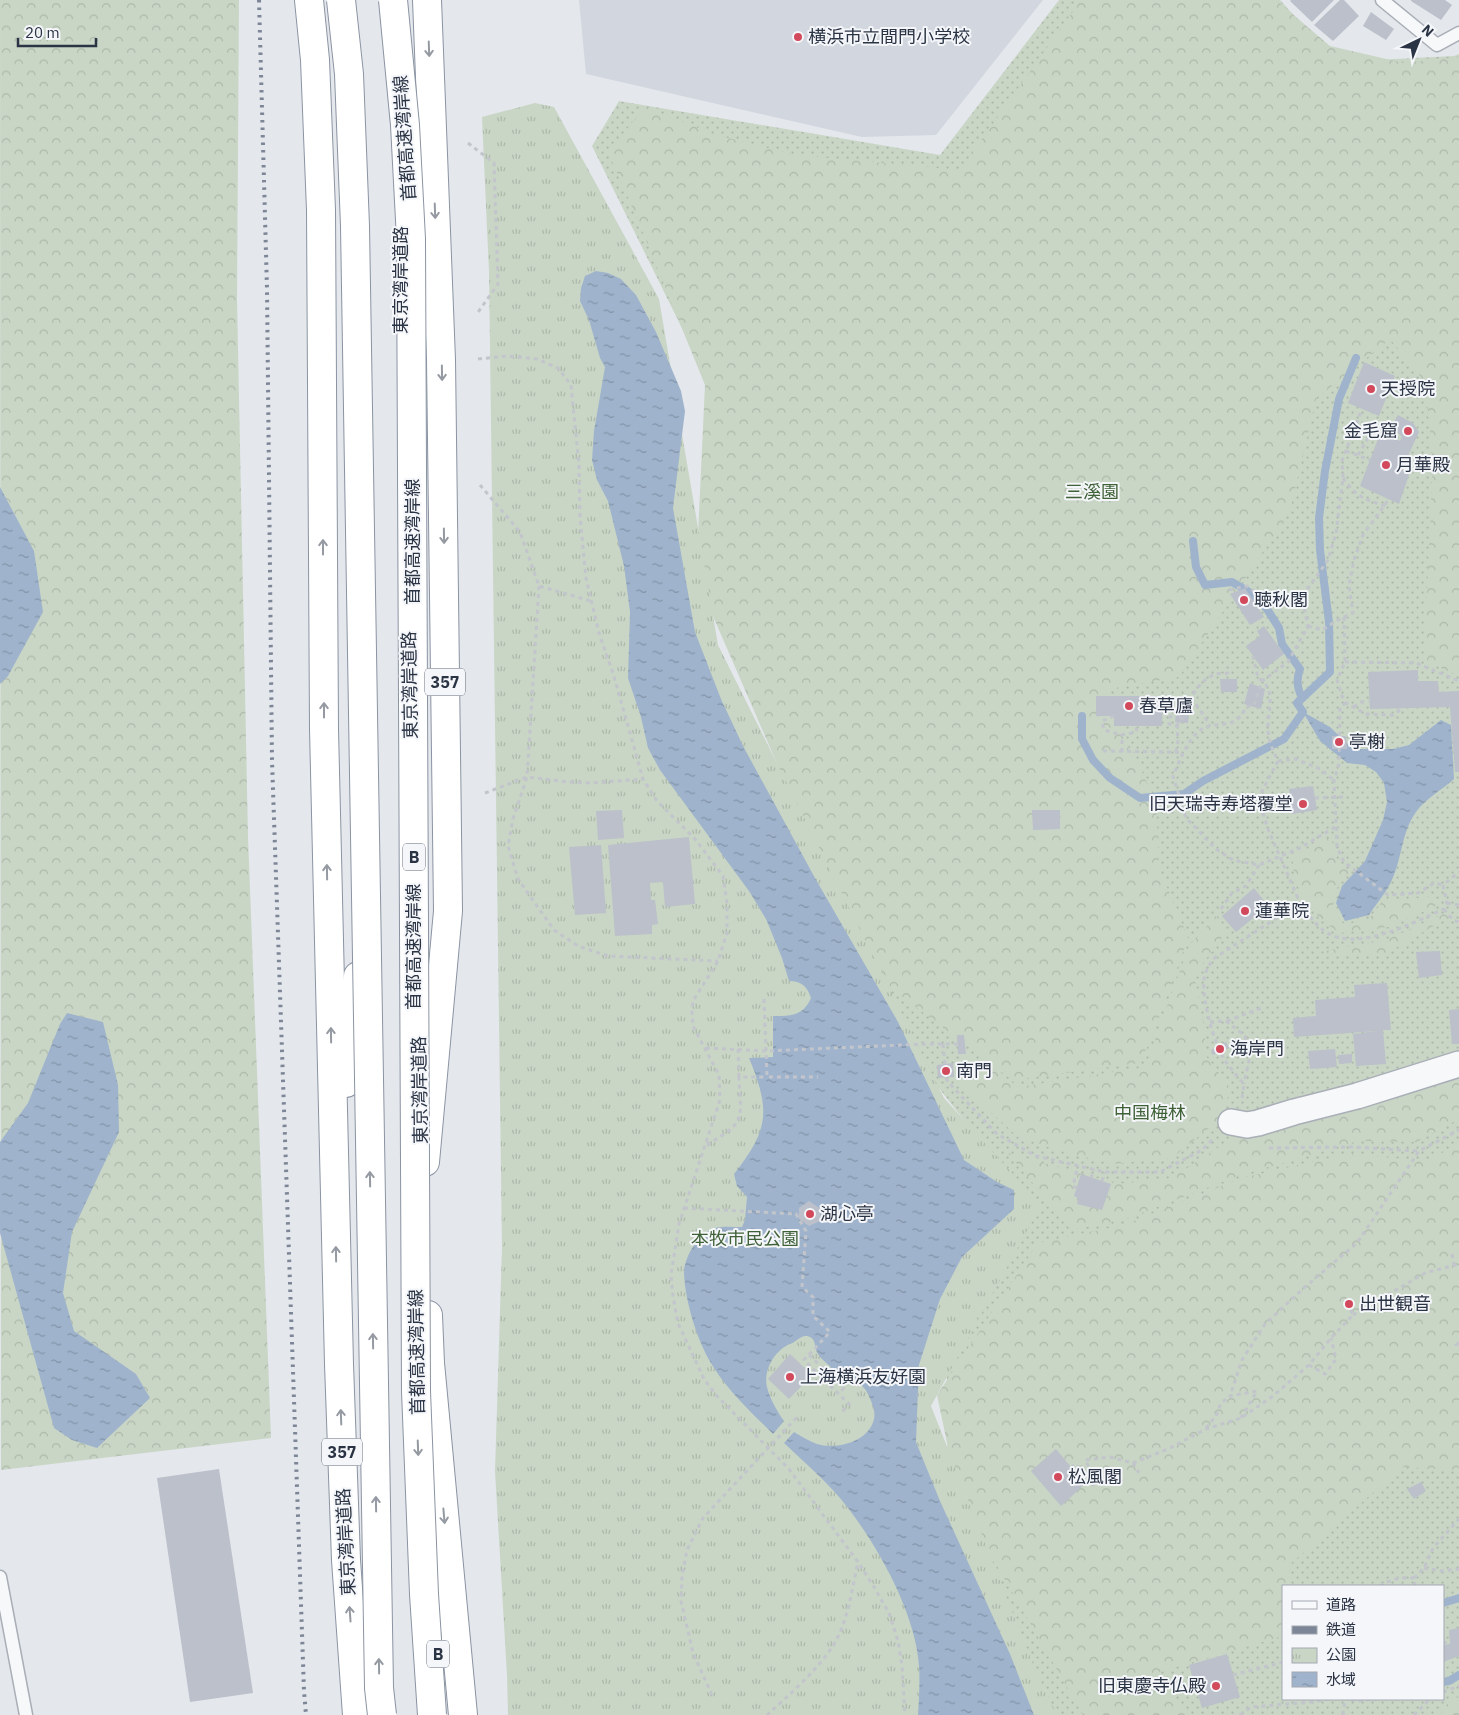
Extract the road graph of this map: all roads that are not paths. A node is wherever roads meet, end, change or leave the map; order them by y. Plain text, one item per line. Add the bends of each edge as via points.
1 (309, 0) edge
2 (341, 0) edge
3 (348, 0) edge
4 (380, 0) edge
5 (393, 0) edge
6 (427, 0) edge
7 (1382, 0) edge
8 (1459, 33) edge
9 (1459, 1064) edge
10 (1231, 1122) road end
11 (335, 1188) junction
12 (423, 1192) junction
13 (0, 1577) edge
14 (424, 1594) junction
15 (26, 1715) edge
16 (357, 1715) edge
17 (382, 1715) edge
18 (432, 1715) edge
19 (445, 1715) edge
20 (463, 1715) edge

11 -> 1 highway, 東京湾岸道路 / 357 via 324,729 321,210 315,60
17 -> 2 highway, bridge via 379,1688 355,226 350,92
3 - 11 highway, 東京湾岸道路 / 357, bridge via 354,39 360,140 372,839
4 - 12 highway, 東京湾岸道路 / 357, bridge via 391,56 402,240 402,366
5 -> 14 highway, 首都高速湾岸線 / B, bridge via 405,125 411,239 416,1391
6 -> 12 highway, 東京湾岸道路 / 357 via 441,360 448,911
7 - 8 lane via 1437,45
9 - 10 street via 1258,1123
16 -> 11 highway, 東京湾岸道路 / 357 via 346,1560
12 -> 20 highway, 東京湾岸道路 / 357 via 430,1363
13 - 15 lane
14 - 18 highway, 首都高速湾岸線 / B, bridge
14 - 19 highway, B, bridge via 442,1667

